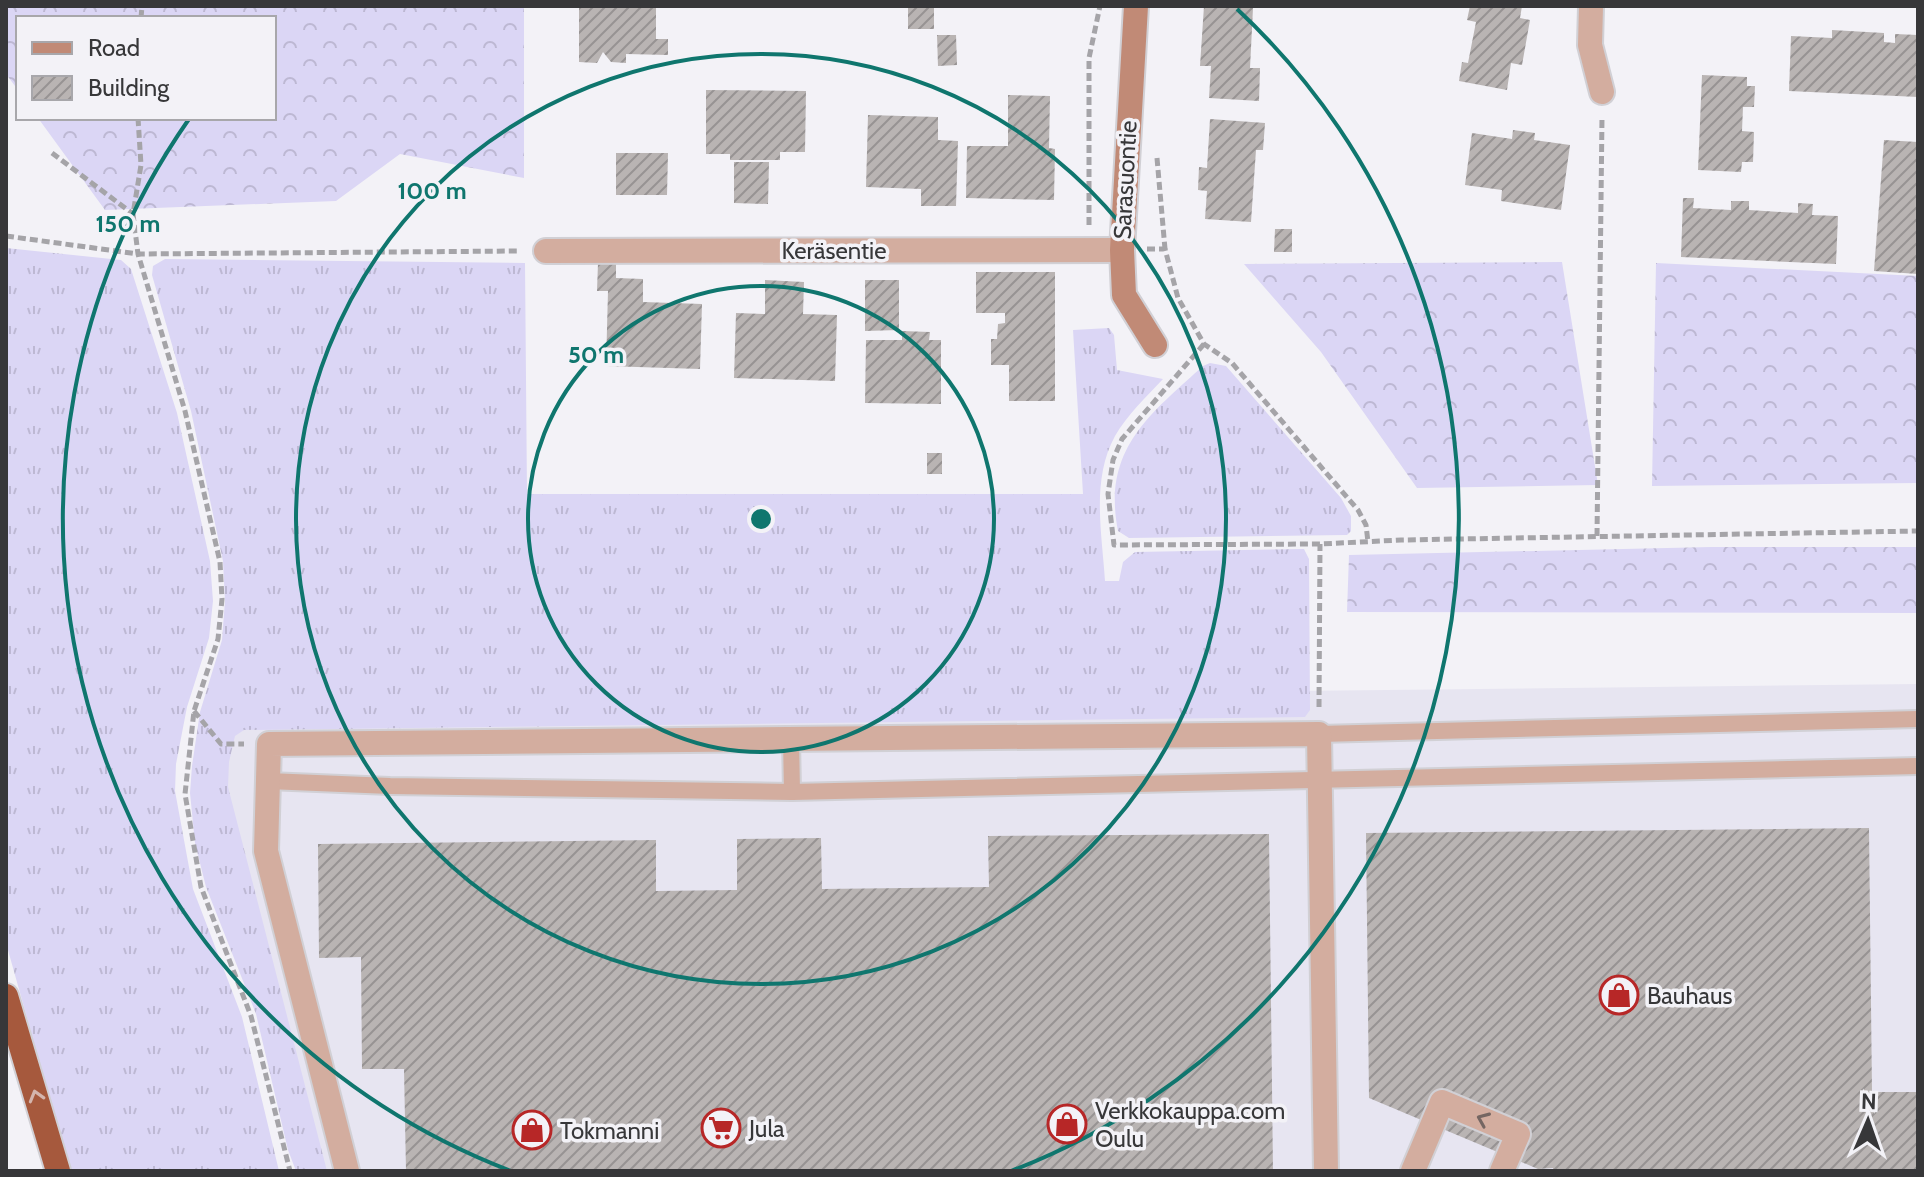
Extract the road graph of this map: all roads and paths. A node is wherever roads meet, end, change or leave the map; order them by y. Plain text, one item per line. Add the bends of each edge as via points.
1 (1100, 6) edge
2 (1136, 6) edge
3 (1591, 6) edge
4 (1602, 92) joint
5 (138, 120) edge
6 (52, 153) dead end
7 (133, 214) junction
8 (6, 236) edge
9 (1089, 250) junction
10 (1122, 250) junction
11 (546, 251) joint
12 (138, 254) junction
13 (1204, 344) junction
14 (1155, 345) dead end
15 (1918, 531) edge
16 (1597, 536) junction
17 (1368, 542) junction
18 (1320, 544) junction
19 (194, 711) junction
20 (1918, 719) edge
21 (1319, 734) junction
22 (791, 739) junction
23 (269, 744) junction
24 (1918, 766) edge
25 (1320, 780) junction
26 (268, 781) junction
27 (792, 792) junction
28 (6, 996) edge
29 (58, 1171) edge
30 (290, 1171) edge
31 (347, 1171) edge
32 (1326, 1171) edge
33 (1413, 1171) edge
34 (1502, 1171) edge

1 - 9 path via 1089,58
2 - 10 street, Sarasuontie
3 - 4 street via 1590,45
4 - 16 path
5 - 7 path via 141,165
6 - 7 path
7 - 12 path
8 - 12 path
9 - 10 street, Keräsentie
9 - 11 street, Keräsentie
10 - 13 path via 1165,249 1178,298
10 - 14 street, Sarasuontie via 1124,295
11 - 12 path
12 - 19 path via 185,411 220,562 218,639
13 - 17 path via 1232,363 1358,510
13 - 18 path via 1122,439 1108,494 1114,545
15 - 16 path
16 - 17 path
17 - 18 path
18 - 21 path
19 - 23 path via 221,744
19 - 30 path via 185,794 201,887 251,1016
20 - 21 lane
21 - 22 street
21 - 25 street
22 - 23 street
22 - 27 lane
23 - 26 street
24 - 25 lane
25 - 27 lane
25 - 32 street
26 - 27 lane
26 - 31 street via 266,851
29 -> 28 highway
34 -> 33 street via 1518,1134 1442,1102

